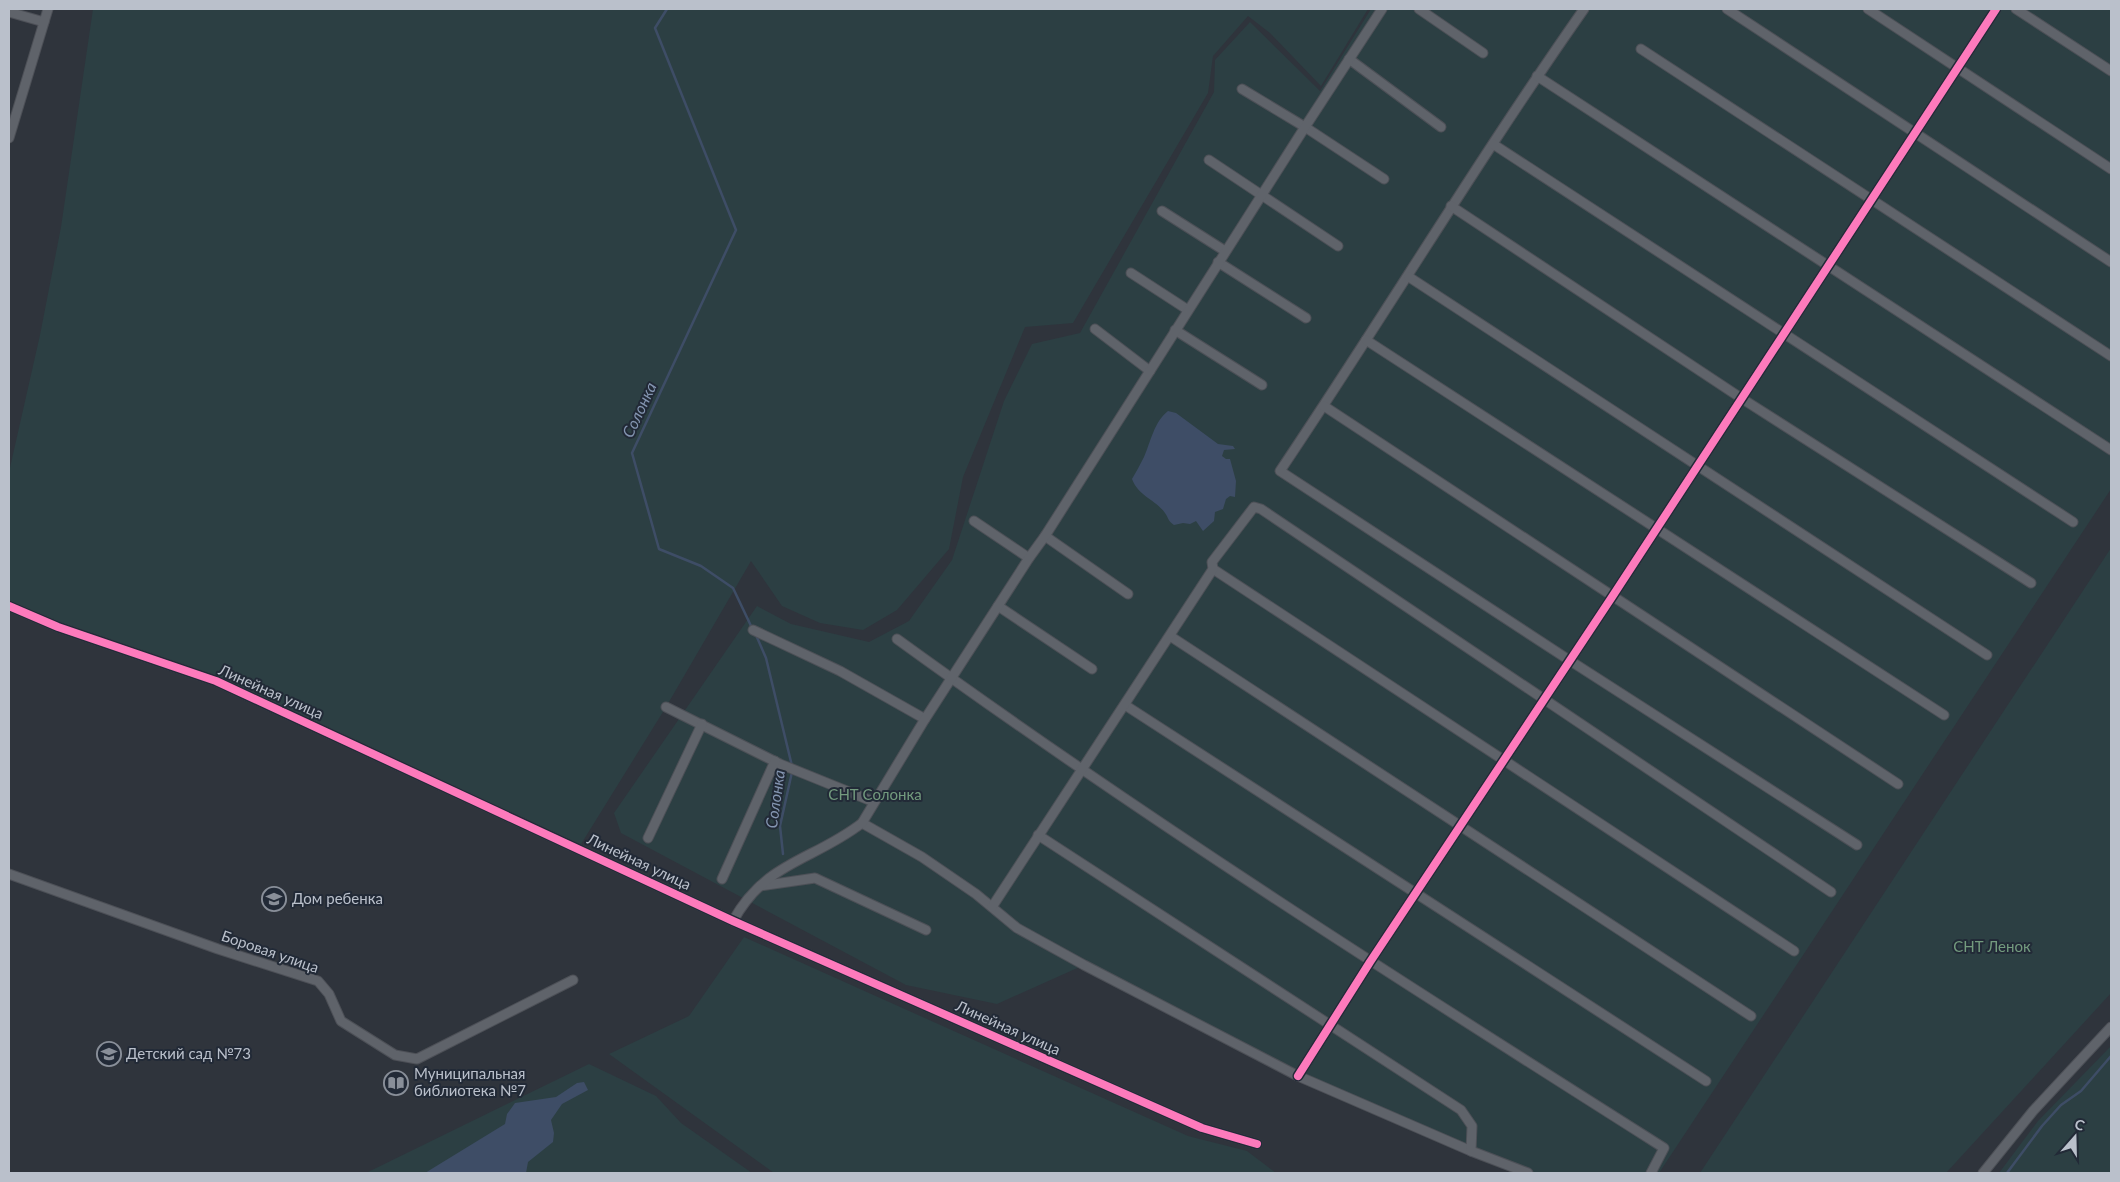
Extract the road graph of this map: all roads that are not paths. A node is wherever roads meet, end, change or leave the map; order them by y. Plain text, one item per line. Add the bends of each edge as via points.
1 (48, 9) edge
2 (1382, 9) edge
3 (1419, 9) edge
4 (1584, 9) edge
5 (1727, 9) edge
6 (1868, 9) edge
7 (1996, 9) edge
8 (2016, 9) edge
9 (9, 12) edge
10 (44, 22) junction
11 (1641, 49) dead end
12 (1483, 53) dead end
13 (1349, 59) junction
14 (1957, 67) junction
15 (2111, 71) edge
16 (1537, 76) junction
17 (1242, 89) dead end
18 (1305, 127) junction
19 (1441, 127) dead end
20 (1915, 132) junction
21 (9, 138) edge
22 (1493, 144) junction
23 (1209, 160) dead end
24 (2111, 169) edge
25 (1384, 179) dead end
26 (1261, 196) junction
27 (1871, 199) junction
28 (1451, 206) junction
29 (1162, 211) dead end
30 (1338, 246) dead end
31 (1225, 251) junction
32 (1218, 262) junction
33 (2111, 262) edge
34 (1828, 266) junction
35 (1131, 273) dead end
36 (1409, 276) dead end
37 (1188, 310) junction
38 (1306, 318) dead end
39 (1095, 330) dead end
40 (1175, 330) junction
41 (1784, 333) junction
42 (1366, 340) junction
43 (2111, 356) edge
44 (1150, 371) junction
45 (1262, 385) dead end
46 (1741, 398) junction
47 (1324, 406) junction
48 (2111, 450) edge
49 (1696, 466) junction
50 (974, 521) dead end
51 (2073, 522) dead end
52 (1657, 529) junction
53 (1045, 536) junction
54 (1029, 558) junction
55 (1213, 570) junction
56 (2031, 583) dead end
57 (1128, 594) dead end
58 (1612, 597) junction
59 (9, 606) edge
60 (998, 606) junction
61 (753, 630) dead end
62 (1170, 636) junction
63 (897, 639) dead end
64 (1988, 655) dead end
65 (1569, 660) junction
66 (1092, 669) dead end
67 (952, 678) junction
68 (1543, 700) junction
69 (1125, 706) junction
70 (666, 707) dead end
71 (1944, 715) dead end
72 (925, 719) junction
73 (702, 724) junction
74 (1504, 760) junction
75 (775, 761) junction
76 (1082, 768) junction
77 (1898, 784) dead end
78 (874, 802) junction
79 (862, 823) junction
80 (1460, 827) junction
81 (1038, 835) junction
82 (648, 838) dead end
83 (1857, 845) dead end
84 (9, 874) edge
85 (722, 879) dead end
86 (757, 887) junction
87 (1831, 892) dead end
88 (1416, 893) junction
89 (992, 907) junction
90 (733, 921) junction
91 (926, 930) dead end
92 (1794, 951) dead end
93 (1370, 962) junction
94 (573, 980) dead end
95 (1751, 1016) dead end
96 (1330, 1026) junction
97 (2111, 1027) edge
98 (1298, 1076) junction
99 (1706, 1081) dead end
100 (1257, 1144) dead end
101 (1471, 1151) junction
102 (1528, 1173) edge
103 (1651, 1173) edge
104 (1983, 1173) edge

1 - 10 street
2 - 13 street
3 - 12 street
4 - 16 street
5 - 20 street
6 - 14 street
7 - 14 street
8 - 15 street
9 - 10 street
10 - 21 street
11 - 27 street
13 - 18 street
13 - 19 street
14 - 20 street
14 - 24 street
16 - 22 street
16 - 34 street
17 - 18 street
18 - 25 street
18 - 26 street
20 - 27 street
20 - 33 street
22 - 28 street
22 - 41 street
23 - 26 street
26 - 30 street
26 - 31 street
27 - 34 street
27 - 43 street
28 - 42 street
28 - 46 street
29 - 31 street
31 - 32 street
32 - 37 street
32 - 38 street
34 - 41 street
34 - 48 street
35 - 37 street
36 - 49 street
37 - 40 street
39 - 44 street
40 - 44 street
40 - 45 street
41 - 46 street
41 - 51 street
42 - 47 street
42 - 52 street
44 - 53 street
46 - 49 street
46 - 56 street
47 - 58 street
47 - 65 street via 1280,471
49 - 52 street
49 - 64 street
50 - 54 street
52 - 58 street
52 - 71 street
53 - 54 street
53 - 57 street
54 - 60 street
55 - 62 street
55 - 68 street via 1212,562 1250,509 1261,509
55 - 74 street
58 - 65 street
58 - 77 street
59 - 90 street, Линейная улица via 58,627 216,681
60 - 66 street
60 - 67 street
61 - 72 street via 840,671
62 - 69 street
62 - 80 street
63 - 67 street
65 - 68 street
65 - 83 street
67 - 72 street
67 - 76 street
68 - 74 street
68 - 87 street
69 - 76 street
69 - 88 street
70 - 73 street
72 - 78 street
73 - 75 street
73 - 82 street
74 - 80 street
74 - 92 street
75 - 78 street
75 - 85 street
76 - 81 street
76 - 93 street
78 - 79 street
79 - 86 street via 780,869
79 - 89 street via 922,857
80 - 88 street
80 - 95 street
81 - 89 street
81 - 96 street
84 - 94 street, Боровая улица via 318,981 329,994 341,1021 395,1055 417,1059
86 - 90 street
86 - 91 street via 815,878
88 - 93 street
88 - 99 street
89 - 98 street via 1017,928
90 - 100 street, Линейная улица via 1202,1128
93 - 96 street
93 - 103 street via 1664,1148
96 - 98 street
96 - 101 street via 1461,1110 1472,1126
97 - 104 street via 2033,1111
98 - 101 street
101 - 102 street

